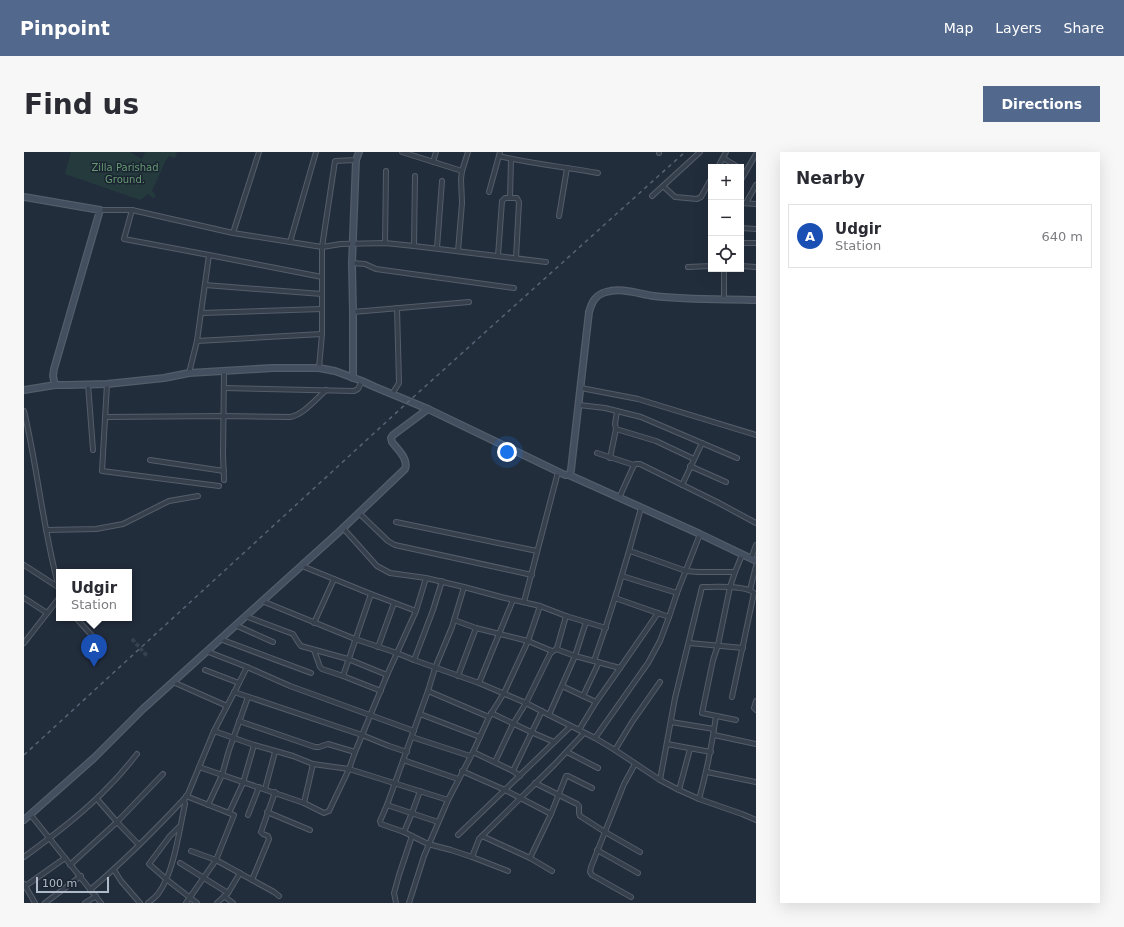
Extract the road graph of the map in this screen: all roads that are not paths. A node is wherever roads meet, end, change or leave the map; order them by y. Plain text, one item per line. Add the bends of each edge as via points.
1 (259, 152) edge
2 (316, 152) edge
3 (359, 152) edge
4 (402, 152) edge
5 (436, 152) edge
6 (468, 152) edge
7 (700, 152) edge
8 (726, 152) edge
9 (500, 154) edge
10 (756, 154) edge
11 (723, 158) junction
12 (511, 159) junction
13 (356, 160) junction
14 (433, 162) junction
15 (720, 164) edge
16 (733, 164) edge
17 (567, 168) junction
18 (462, 171) junction
19 (746, 171) joint
20 (386, 172) dead end
21 (598, 173) dead end
22 (744, 175) edge
23 (415, 176) dead end
24 (442, 181) dead end
25 (708, 184) edge
26 (664, 186) junction
27 (756, 186) edge
28 (489, 192) dead end
29 (652, 196) dead end
30 (24, 197) edge
31 (510, 198) junction
32 (746, 203) joint
33 (756, 204) edge
34 (100, 210) junction
35 (132, 210) junction
36 (559, 216) dead end
37 (744, 228) edge
38 (756, 229) edge
39 (233, 233) junction
40 (290, 242) junction
41 (385, 243) junction
42 (744, 243) edge
43 (756, 243) edge
44 (353, 244) junction
45 (414, 246) junction
46 (322, 247) junction
47 (437, 248) junction
48 (458, 251) junction
49 (209, 255) junction
50 (498, 256) junction
51 (516, 258) junction
52 (546, 262) dead end
53 (352, 263) junction
54 (708, 266) edge
55 (744, 266) edge
56 (688, 267) dead end
57 (756, 267) edge
58 (724, 272) edge
59 (322, 277) junction
60 (205, 285) junction
61 (514, 288) dead end
62 (322, 294) junction
63 (724, 299) junction
64 (756, 300) edge
65 (469, 302) dead end
66 (397, 308) junction
67 (322, 309) junction
68 (353, 312) junction
69 (201, 313) junction
70 (322, 334) junction
71 (197, 341) junction
72 (319, 368) junction
73 (224, 371) junction
74 (189, 373) junction
75 (353, 378) junction
76 (362, 381) junction
77 (88, 384) junction
78 (107, 384) junction
79 (54, 385) junction
80 (224, 388) junction
81 (581, 388) junction
82 (24, 390) edge
83 (326, 390) junction
84 (392, 394) junction
85 (579, 405) junction
86 (428, 409) junction
87 (24, 411) edge
88 (617, 411) junction
89 (224, 416) junction
90 (105, 417) junction
91 (616, 429) junction
92 (756, 435) edge
93 (702, 442) junction
94 (93, 450) dead end
95 (597, 454) dead end
96 (610, 458) junction
97 (737, 458) dead end
98 (694, 459) junction
99 (150, 460) dead end
100 (634, 466) junction
101 (690, 466) junction
102 (224, 471) junction
103 (558, 472) junction
104 (569, 475) junction
105 (224, 480) dead end
106 (726, 482) dead end
107 (682, 485) junction
108 (219, 486) dead end
109 (198, 496) dead end
110 (619, 498) junction
111 (641, 508) junction
112 (359, 513) junction
113 (396, 522) dead end
114 (756, 523) edge
115 (343, 528) junction
116 (46, 530) junction
117 (700, 534) junction
118 (756, 545) edge
119 (537, 551) junction
120 (630, 551) junction
121 (742, 554) junction
122 (754, 560) edge
123 (24, 565) edge
124 (302, 566) junction
125 (756, 566) edge
126 (686, 571) junction
127 (734, 572) junction
128 (532, 575) junction
129 (56, 576) edge
130 (622, 576) junction
131 (426, 578) junction
132 (334, 579) junction
133 (442, 582) junction
134 (56, 586) edge
135 (464, 587) junction
136 (730, 587) junction
137 (750, 590) junction
138 (677, 593) junction
139 (371, 594) junction
140 (24, 598) edge
141 (615, 598) junction
142 (513, 600) junction
143 (262, 601) junction
144 (56, 602) edge
145 (524, 602) junction
146 (394, 603) junction
147 (540, 606) junction
148 (416, 611) junction
149 (47, 613) junction
150 (658, 613) junction
151 (245, 616) junction
152 (566, 616) junction
153 (670, 617) junction
154 (454, 620) junction
155 (79, 621) edge
156 (586, 622) junction
157 (314, 623) junction
158 (235, 625) junction
159 (476, 628) junction
160 (606, 628) junction
161 (499, 634) junction
162 (220, 639) junction
163 (355, 639) junction
164 (528, 641) junction
165 (272, 642) dead end
166 (24, 643) edge
167 (689, 643) junction
168 (95, 644) dead end
169 (718, 645) junction
170 (378, 647) junction
171 (743, 648) junction
172 (314, 650) junction
173 (554, 650) junction
174 (206, 651) junction
175 (397, 653) junction
176 (575, 656) junction
177 (348, 659) junction
178 (414, 660) junction
179 (594, 661) junction
180 (599, 662) junction
181 (246, 667) junction
182 (435, 668) junction
183 (620, 668) junction
184 (205, 670) dead end
185 (311, 673) dead end
186 (387, 675) junction
187 (342, 676) junction
188 (458, 676) junction
189 (173, 682) junction
190 (660, 682) dead end
191 (239, 683) junction
192 (479, 683) junction
193 (562, 686) junction
194 (381, 691) junction
195 (428, 691) junction
196 (234, 692) junction
197 (504, 693) junction
198 (583, 696) junction
199 (248, 697) junction
200 (732, 697) dead end
201 (596, 702) junction
202 (756, 702) edge
203 (526, 703) junction
204 (226, 706) junction
205 (756, 710) edge
206 (542, 711) junction
207 (420, 714) junction
208 (371, 715) junction
209 (490, 715) junction
210 (549, 715) junction
211 (716, 716) junction
212 (736, 720) dead end
213 (239, 721) junction
214 (671, 722) junction
215 (514, 724) junction
216 (571, 726) junction
217 (714, 729) junction
218 (579, 730) junction
219 (214, 731) junction
220 (414, 731) junction
221 (531, 732) junction
222 (584, 733) junction
223 (362, 734) junction
224 (714, 734) junction
225 (412, 737) junction
226 (480, 737) junction
227 (233, 738) junction
228 (595, 738) junction
229 (554, 742) junction
230 (667, 744) junction
231 (756, 744) edge
232 (254, 745) junction
233 (690, 749) junction
234 (615, 750) junction
235 (275, 752) junction
236 (355, 752) junction
237 (407, 752) junction
238 (473, 752) junction
239 (567, 752) junction
240 (710, 752) junction
241 (137, 754) dead end
242 (470, 756) junction
243 (403, 760) junction
244 (494, 762) junction
245 (313, 764) junction
246 (635, 764) junction
247 (199, 767) junction
248 (598, 768) dead end
249 (349, 770) junction
250 (462, 771) junction
251 (513, 771) junction
252 (706, 772) junction
253 (163, 774) dead end
254 (222, 775) junction
255 (520, 776) junction
256 (458, 779) junction
257 (660, 780) junction
258 (243, 782) junction
259 (756, 782) edge
260 (394, 783) junction
261 (535, 784) junction
262 (259, 787) junction
263 (592, 788) dead end
264 (265, 789) junction
265 (504, 790) junction
266 (679, 790) junction
267 (420, 791) junction
268 (274, 792) junction
269 (558, 796) junction
270 (185, 797) junction
271 (97, 798) junction
272 (520, 798) junction
273 (699, 799) junction
274 (448, 800) junction
275 (304, 803) junction
276 (208, 804) junction
277 (387, 805) junction
278 (268, 812) junction
279 (229, 813) junction
280 (412, 813) junction
281 (30, 814) junction
282 (551, 814) junction
283 (248, 815) dead end
284 (24, 820) edge
285 (756, 820) edge
286 (117, 822) junction
287 (438, 822) junction
288 (180, 826) junction
289 (310, 830) dead end
290 (404, 832) junction
291 (605, 832) junction
292 (458, 835) dead end
293 (412, 836) junction
294 (482, 836) junction
295 (49, 838) junction
296 (428, 844) junction
297 (139, 845) junction
298 (598, 850) junction
299 (191, 851) dead end
300 (640, 852) dead end
301 (472, 856) junction
302 (24, 857) edge
303 (65, 858) junction
304 (530, 858) junction
305 (216, 860) junction
306 (180, 863) dead end
307 (70, 865) junction
308 (114, 870) junction
309 (508, 871) dead end
310 (552, 871) dead end
311 (240, 873) junction
312 (638, 873) dead end
313 (81, 876) junction
314 (203, 878) junction
315 (166, 879) junction
316 (252, 880) junction
317 (24, 886) edge
318 (90, 890) junction
319 (228, 893) junction
320 (96, 896) junction
321 (224, 896) junction
322 (279, 896) dead end
323 (631, 897) dead end
324 (190, 898) junction
325 (35, 903) edge
326 (45, 903) edge
327 (85, 903) edge
328 (101, 903) edge
329 (140, 903) edge
330 (148, 903) edge
331 (186, 903) edge
332 (197, 903) edge
333 (216, 903) edge
334 (233, 903) edge
335 (396, 903) edge
336 (409, 903) edge

1 - 39 street
2 - 40 street
3 - 13 main road
4 - 14 street
5 - 14 street
6 - 18 street
7 - 26 street
8 - 11 street
9 - 12 street
9 - 28 street
10 - 19 street
11 - 15 street
11 - 16 street
12 - 17 street
12 - 31 street
13 - 44 main road
13 - 46 street via 336,161
14 - 18 street
17 - 21 street
17 - 36 street
18 - 48 street
19 - 22 street
20 - 41 street
23 - 45 street
24 - 47 street
25 - 26 street via 697,199 675,197
26 - 29 street
27 - 32 street
30 - 34 main road
31 - 50 street via 502,201
31 - 51 street via 517,198 519,202
32 - 33 street
34 - 35 street
34 - 79 main road via 54,369
35 - 39 street
35 - 49 street via 124,238
37 - 38 street
39 - 40 street
40 - 46 street
41 - 44 street
41 - 45 street
42 - 43 street
44 - 46 street
44 - 53 main road
45 - 47 street
46 - 59 street
47 - 48 street
48 - 50 street
49 - 59 street
49 - 60 street
50 - 51 street
51 - 52 street
53 - 61 street via 365,264 376,269
53 - 68 main road
54 - 56 street
55 - 57 street
58 - 63 street
59 - 62 street
60 - 62 street
60 - 69 street
62 - 67 street
63 - 64 main road
63 - 81 main road via 654,296 619,290 598,295 592,302 589,312
65 - 66 street
66 - 68 street
66 - 84 street via 399,383
67 - 69 street
67 - 70 street
68 - 75 main road
69 - 71 street
70 - 71 street
70 - 72 street
71 - 74 street
72 - 73 main road
72 - 75 main road
73 - 74 main road
73 - 80 street
74 - 78 main road
75 - 76 main road
76 - 83 street via 354,391
76 - 84 main road
77 - 78 main road
77 - 79 main road
77 - 94 street
78 - 90 street
79 - 82 main road
80 - 83 street
80 - 89 street
81 - 85 main road
81 - 92 street via 645,401
83 - 89 street via 295,416
84 - 86 main road
85 - 88 street
85 - 104 main road
86 - 103 main road
86 - 112 main road via 391,438 407,465
87 - 116 street
88 - 91 street
88 - 93 street via 641,417
89 - 90 street
89 - 102 street
90 - 108 street via 102,471
91 - 96 street
91 - 98 street via 656,441
93 - 97 street
93 - 98 street
95 - 96 street
96 - 100 street
98 - 101 street
99 - 102 street
100 - 107 street via 640,464
100 - 110 street
101 - 106 street
101 - 107 street
102 - 105 street
103 - 104 main road
103 - 119 street
104 - 110 main road
107 - 114 street
109 - 116 street via 169,501 123,524 96,529
110 - 111 main road
111 - 117 main road
111 - 120 street
112 - 115 main road
112 - 128 street via 395,545
113 - 119 street
115 - 124 main road
115 - 131 street via 377,566 390,573
116 - 129 street
117 - 121 main road
117 - 126 street
118 - 122 street
119 - 128 street
120 - 126 street
120 - 130 street
121 - 122 main road
121 - 127 street
123 - 134 street
124 - 132 street
124 - 143 main road
125 - 137 street
126 - 127 street
126 - 138 street
127 - 136 street
128 - 145 street
130 - 138 street
130 - 141 street
131 - 133 street
131 - 148 street
132 - 139 street
132 - 157 street
133 - 135 street
133 - 178 street
135 - 142 street
135 - 154 street
136 - 137 street
136 - 167 street via 702,587
136 - 169 street
137 - 171 street via 754,595
138 - 153 street
139 - 146 street
139 - 163 street
140 - 149 street
141 - 150 street
141 - 160 street
142 - 145 street
142 - 161 street
143 - 151 main road
143 - 157 street
144 - 149 street
145 - 147 street
146 - 148 street
146 - 170 street
147 - 152 street
147 - 164 street
148 - 175 street
149 - 166 street
150 - 153 street
150 - 183 street
151 - 158 main road
151 - 172 street via 293,634 302,646
152 - 156 street
152 - 173 street
153 - 228 street via 648,662
154 - 159 street
154 - 182 street
155 - 168 street via 95,639
156 - 160 street
156 - 176 street
157 - 163 street
158 - 162 main road
158 - 165 street
159 - 161 street
159 - 188 street
160 - 179 street
161 - 164 street
161 - 192 street
162 - 174 main road
162 - 185 street
163 - 170 street
163 - 177 street
164 - 173 street
164 - 197 street
167 - 169 street
167 - 214 street
169 - 171 street
169 - 211 street via 702,713
170 - 175 street
171 - 200 street
172 - 177 street
172 - 187 street via 322,669
173 - 176 street
173 - 203 street
174 - 181 street
174 - 189 main road
175 - 178 street
175 - 186 street
176 - 179 street
176 - 193 street
177 - 186 street
177 - 187 street
178 - 182 street
179 - 180 street
180 - 183 street
180 - 198 street
181 - 191 street
181 - 208 street
182 - 188 street
182 - 195 street
183 - 201 street
184 - 191 street
186 - 194 street
187 - 194 street
188 - 192 street
189 - 204 street
189 - 281 main road via 94,758
190 - 234 street
191 - 196 street
192 - 197 street
193 - 198 street
193 - 210 street
194 - 208 street
195 - 207 street
195 - 209 street
196 - 199 street
196 - 204 street
197 - 203 street
197 - 209 street
198 - 201 street
199 - 213 street
199 - 223 street
201 - 218 street
202 - 205 street
203 - 206 street
203 - 215 street
204 - 219 street
206 - 210 street
206 - 221 street
207 - 220 street
207 - 226 street
208 - 220 street
208 - 223 street
209 - 215 street
209 - 226 street
210 - 216 street
211 - 212 street
211 - 217 street
213 - 227 street
213 - 236 street via 315,747 328,744
214 - 217 street
214 - 230 street
215 - 221 street
215 - 244 street
216 - 218 street
216 - 229 street
217 - 224 street
218 - 222 street
219 - 227 street
219 - 247 street
220 - 225 street
221 - 229 street
221 - 251 street
222 - 228 street
222 - 239 street
223 - 236 street
223 - 237 street
224 - 231 street
224 - 240 street
225 - 237 street
225 - 242 street
226 - 238 street
227 - 232 street
227 - 254 street
228 - 234 street
229 - 255 street
230 - 233 street
230 - 257 street
232 - 235 street
232 - 258 street
233 - 240 street
233 - 266 street
234 - 246 street
235 - 245 street
235 - 264 street
236 - 249 street
237 - 243 street
238 - 242 street
238 - 244 street
239 - 248 street
239 - 261 street
240 - 252 street
241 - 271 street
242 - 250 street
243 - 256 street
243 - 260 street
244 - 251 street
245 - 249 street
245 - 275 street
246 - 257 street
246 - 291 street
247 - 254 street
247 - 270 street
249 - 260 street
249 - 275 street via 329,811 324,813
250 - 256 street
250 - 265 street
251 - 255 street
252 - 259 street
252 - 273 street
253 - 286 street
254 - 258 street
254 - 276 street
255 - 265 street
256 - 274 street
257 - 266 street
258 - 262 street
258 - 279 street
260 - 267 street
260 - 277 street
261 - 269 street
261 - 272 street
262 - 264 street
262 - 283 street
263 - 269 street via 568,776
264 - 268 street
265 - 272 street
265 - 292 street
266 - 273 street
267 - 274 street
267 - 280 street
268 - 275 street
268 - 278 street
269 - 282 street
269 - 291 street via 577,804 580,816
270 - 276 street
270 - 288 street
270 - 297 street
271 - 286 street
271 - 295 street
272 - 282 street
272 - 294 street
273 - 285 street
274 - 287 street
276 - 279 street
277 - 280 street
277 - 290 street via 380,824
278 - 289 street
278 - 316 street via 261,832 269,839
279 - 305 street via 234,815
280 - 287 street
280 - 290 street
281 - 284 main road
281 - 295 street
282 - 304 street
286 - 297 street
286 - 307 street
287 - 296 street
288 - 315 street via 172,866
288 - 315 street via 149,864
290 - 293 street
291 - 298 street
291 - 300 street
293 - 296 street
293 - 335 street via 398,875 394,893
294 - 301 street
294 - 304 street
295 - 302 street
295 - 303 street
296 - 301 street
296 - 336 street
297 - 308 street
298 - 312 street
298 - 323 street via 591,867 592,875
299 - 305 street
301 - 309 street
303 - 307 street
303 - 317 street
304 - 310 street
305 - 311 street
305 - 314 street
306 - 314 street
307 - 313 street
308 - 318 street
308 - 329 street
311 - 316 street
311 - 319 street
313 - 318 street
313 - 326 street
314 - 319 street
314 - 324 street
315 - 324 street
315 - 330 street via 157,896
316 - 322 street
317 - 325 street
318 - 320 street
319 - 321 street
320 - 327 street
320 - 328 street
321 - 333 street
321 - 334 street
324 - 331 street
324 - 332 street

